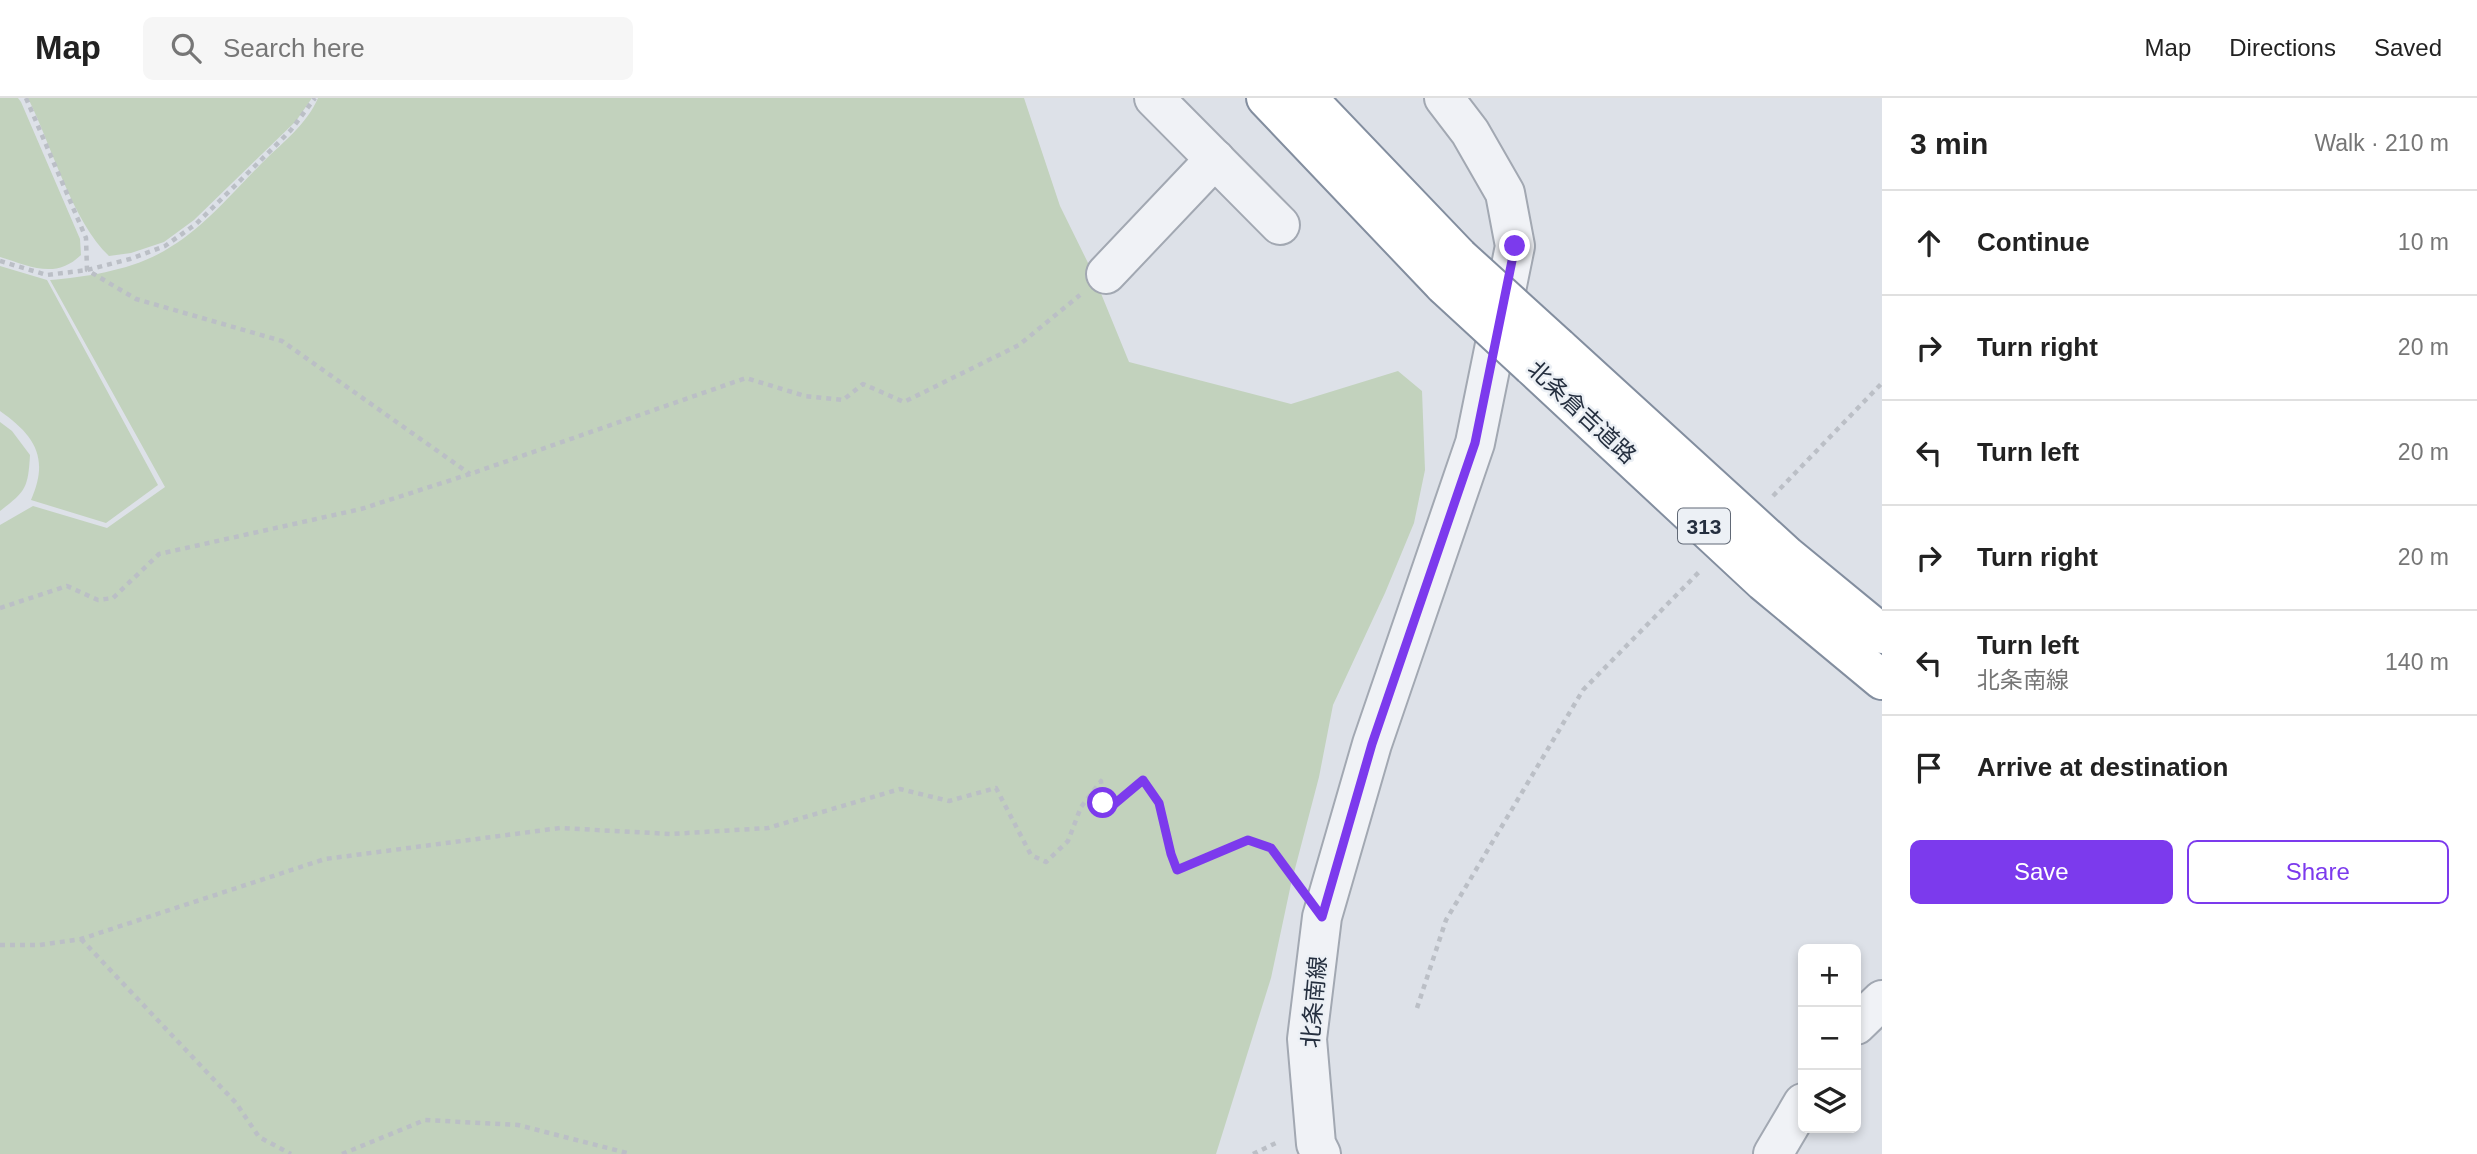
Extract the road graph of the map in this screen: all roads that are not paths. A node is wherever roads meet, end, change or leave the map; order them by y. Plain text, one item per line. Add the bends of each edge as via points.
1 (1154, 98) edge
2 (1266, 98) edge
3 (1307, 98) edge
4 (1444, 98) edge
5 (1215, 159) junction
6 (1280, 225) dead end
7 (1452, 271) junction
8 (1106, 274) road end
9 (1545, 356) junction
10 (1882, 634) edge
11 (1882, 680) edge
12 (1882, 1000) edge
13 (1861, 1021) edge
14 (1798, 1112) edge
15 (1321, 1154) edge
16 (1773, 1154) edge

1 - 5 street
2 - 7 highway, 北条倉吉道路 / 313
3 - 7 highway, 北条倉吉道路 / 313
4 - 15 street, 北条南線 via 1470,132 1505,193 1515,246 1475,443 1372,744 1322,917 1307,1039 1316,1144
5 - 6 street
5 - 8 street
7 - 9 highway, 北条倉吉道路 / 313, bridge
9 - 10 highway, 北条倉吉道路 / 313
9 - 11 highway, 北条倉吉道路 / 313 via 1764,582
12 - 13 street
14 - 16 street

